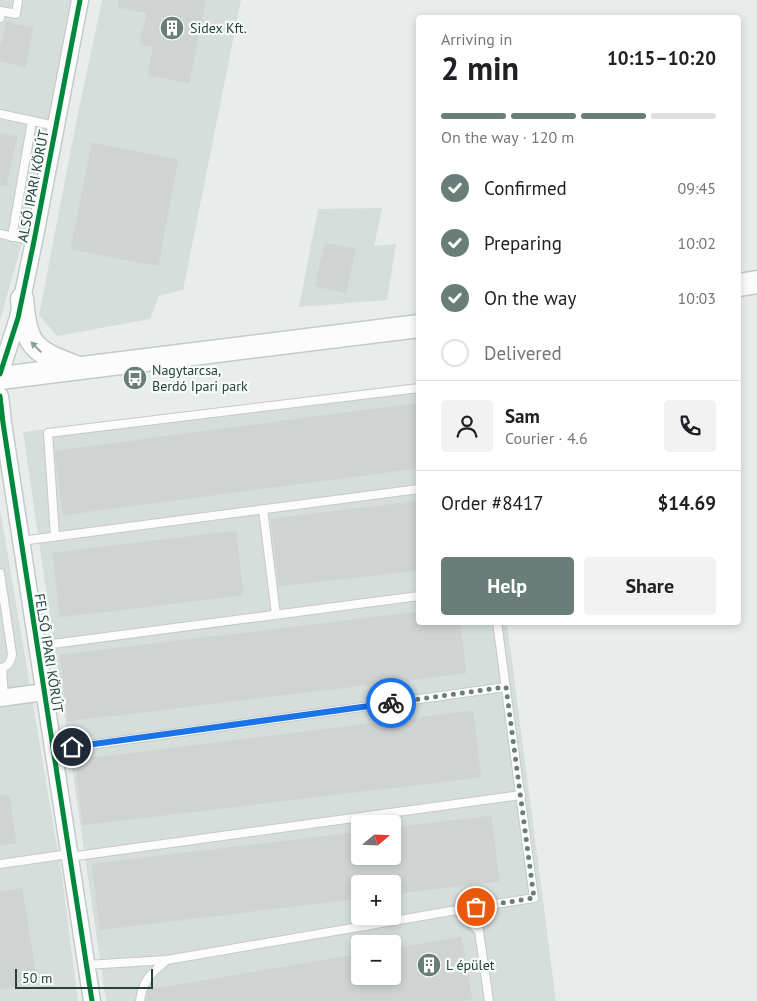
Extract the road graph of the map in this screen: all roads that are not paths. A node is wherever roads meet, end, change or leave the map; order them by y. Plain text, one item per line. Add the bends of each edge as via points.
1 (18, 0) edge
2 (80, 0) edge
3 (0, 18) edge
4 (0, 114) edge
5 (32, 120) junction
6 (56, 126) junction
7 (0, 234) edge
8 (12, 237) junction
9 (34, 241) junction
10 (757, 282) edge
11 (741, 285) edge
12 (22, 299) junction
13 (416, 326) edge
14 (6, 334) edge
15 (79, 368) junction
16 (0, 376) edge
17 (416, 388) edge
18 (0, 396) edge
19 (416, 489) edge
20 (263, 509) junction
21 (55, 536) junction
22 (21, 541) junction
23 (0, 573) edge
24 (416, 596) edge
25 (276, 615) junction
26 (497, 625) edge
27 (37, 646) junction
28 (1, 668) edge
29 (506, 687) junction
30 (44, 692) junction
31 (2, 697) edge
32 (53, 750) junction
33 (521, 795) junction
34 (69, 856) junction
35 (0, 864) edge
36 (457, 910) junction
37 (167, 960) junction
38 (86, 965) junction
39 (90, 1001) edge
40 (140, 1001) edge
41 (489, 1001) edge

1 - 3 lane via 16,14 1,11
2 - 6 street, ALSÓ IPARI KÖRÚT
4 - 5 lane
5 - 6 lane
5 - 8 lane
6 - 9 street, ALSÓ IPARI KÖRÚT
7 - 8 lane
8 - 9 lane
9 - 12 street, ALSÓ IPARI KÖRÚT
10 - 11 main road
12 - 14 street, ALSÓ IPARI KÖRÚT
15 -> 12 main road via 35,348 26,332
13 - 15 main road
14 - 16 street, ALSÓ IPARI KÖRÚT
15 - 16 main road
17 - 21 lane via 48,433
18 - 22 street, FELSŐ IPARI KÖRÚT
19 - 20 lane
20 - 21 lane
20 - 25 lane
21 - 22 lane
22 - 27 street, FELSŐ IPARI KÖRÚT
23 - 28 lane via 12,654 11,660
24 - 25 lane
25 - 27 lane
26 - 29 lane
27 - 30 street, FELSŐ IPARI KÖRÚT
28 - 31 lane
29 - 32 lane
29 - 33 lane
30 - 31 street
30 - 32 street, FELSŐ IPARI KÖRÚT
32 - 34 street, FELSŐ IPARI KÖRÚT
33 - 34 lane
33 - 36 lane via 534,898
34 - 35 lane
34 - 38 street, FELSŐ IPARI KÖRÚT
36 - 37 lane
36 - 41 lane via 479,931
37 - 38 lane
37 - 40 lane via 144,983
38 - 39 street, FELSŐ IPARI KÖRÚT

